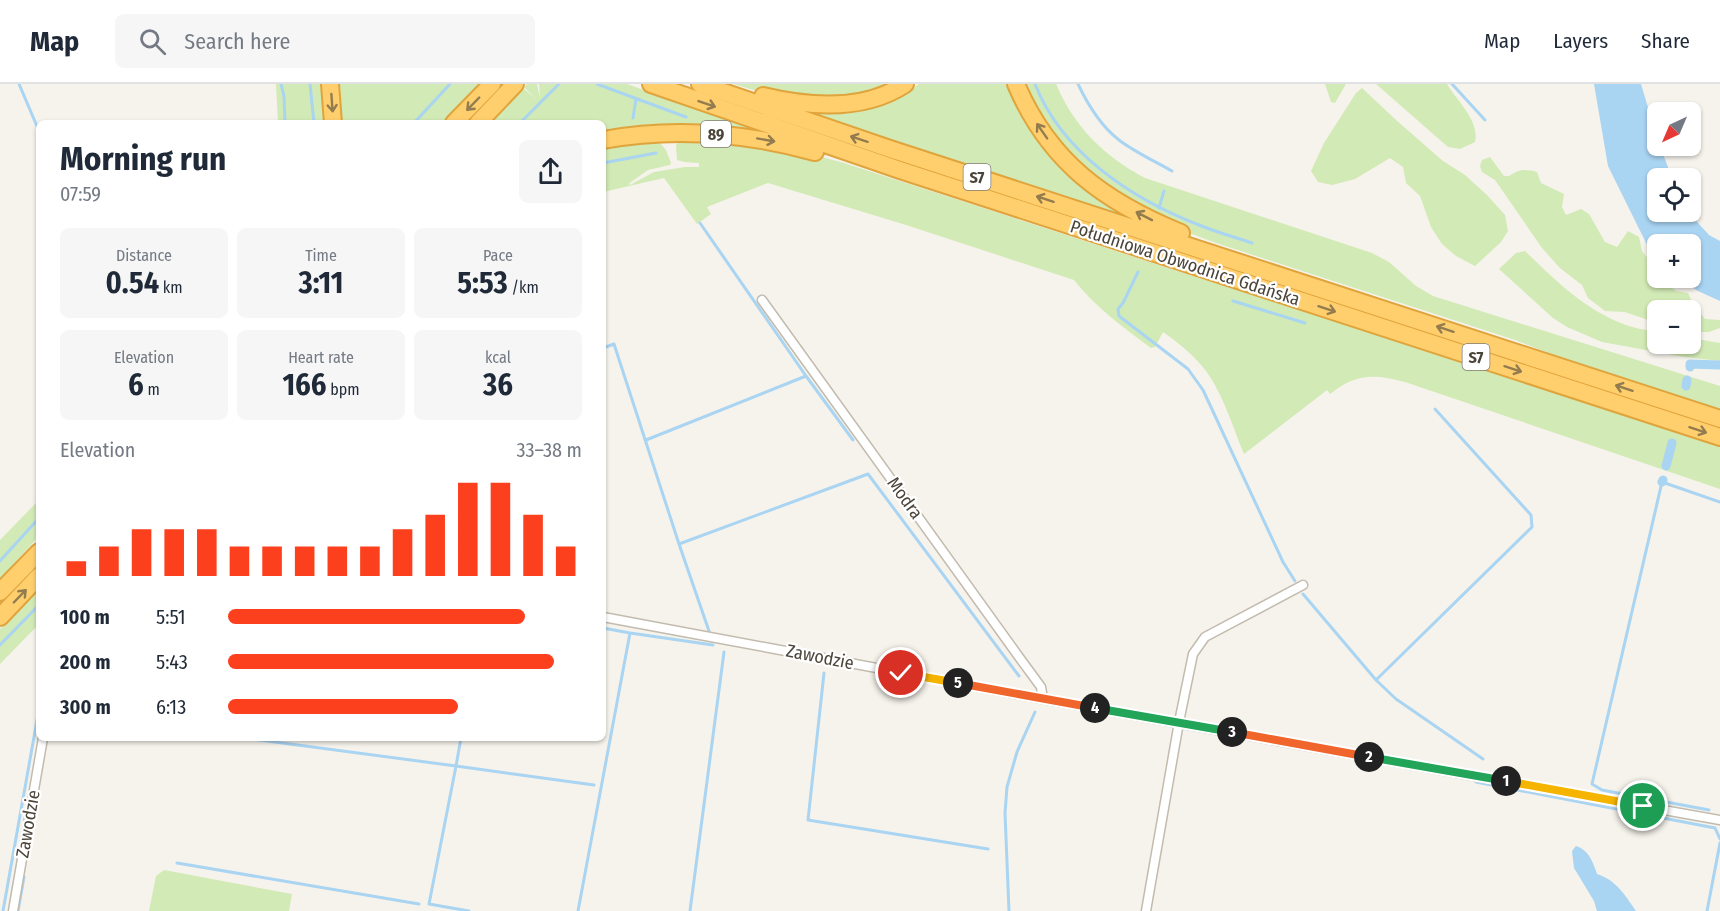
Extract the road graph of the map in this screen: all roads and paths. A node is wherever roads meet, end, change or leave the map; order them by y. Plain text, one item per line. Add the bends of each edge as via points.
1 (330, 84) edge
2 (492, 84) edge
3 (515, 84) edge
4 (651, 84) edge
5 (904, 84) edge
6 (1016, 84) edge
7 (707, 87) edge
8 (333, 120) edge
9 (457, 120) edge
10 (481, 120) edge
11 (606, 140) edge
12 (900, 170) junction
13 (1240, 263) junction
14 (762, 300) dead end
15 (1720, 419) edge
16 (1720, 437) edge
17 (36, 555) edge
18 (36, 579) edge
19 (1303, 585) dead end
20 (0, 592) edge
21 (0, 617) edge
22 (606, 618) edge
23 (1043, 699) junction
24 (1179, 722) junction
25 (42, 741) edge
26 (1720, 820) edge
27 (13, 911) edge
28 (1146, 911) edge

1 -> 8 highway
2 -> 9 highway
3 - 10 highway
4 -> 12 highway, Południowa Obwodnica Gdańska / S7
5 - 7 highway via 876,97 846,104 807,105
13 -> 6 highway via 1215,246 1164,227 1095,188 1051,144
13 -> 7 highway, Południowa Obwodnica Gdańska / S7
11 -> 12 highway, 89 via 668,133 728,135 788,145 867,167
12 -> 16 highway, Południowa Obwodnica Gdańska / S7
15 -> 13 highway, Południowa Obwodnica Gdańska / S7
14 - 23 street, Modra via 1020,657 1041,687
17 - 20 highway
21 -> 18 highway
19 - 24 street via 1205,636 1193,654
22 - 23 street, Zawodzie
23 - 24 street, Zawodzie
24 - 26 street
24 - 28 street
25 - 27 street, Zawodzie

